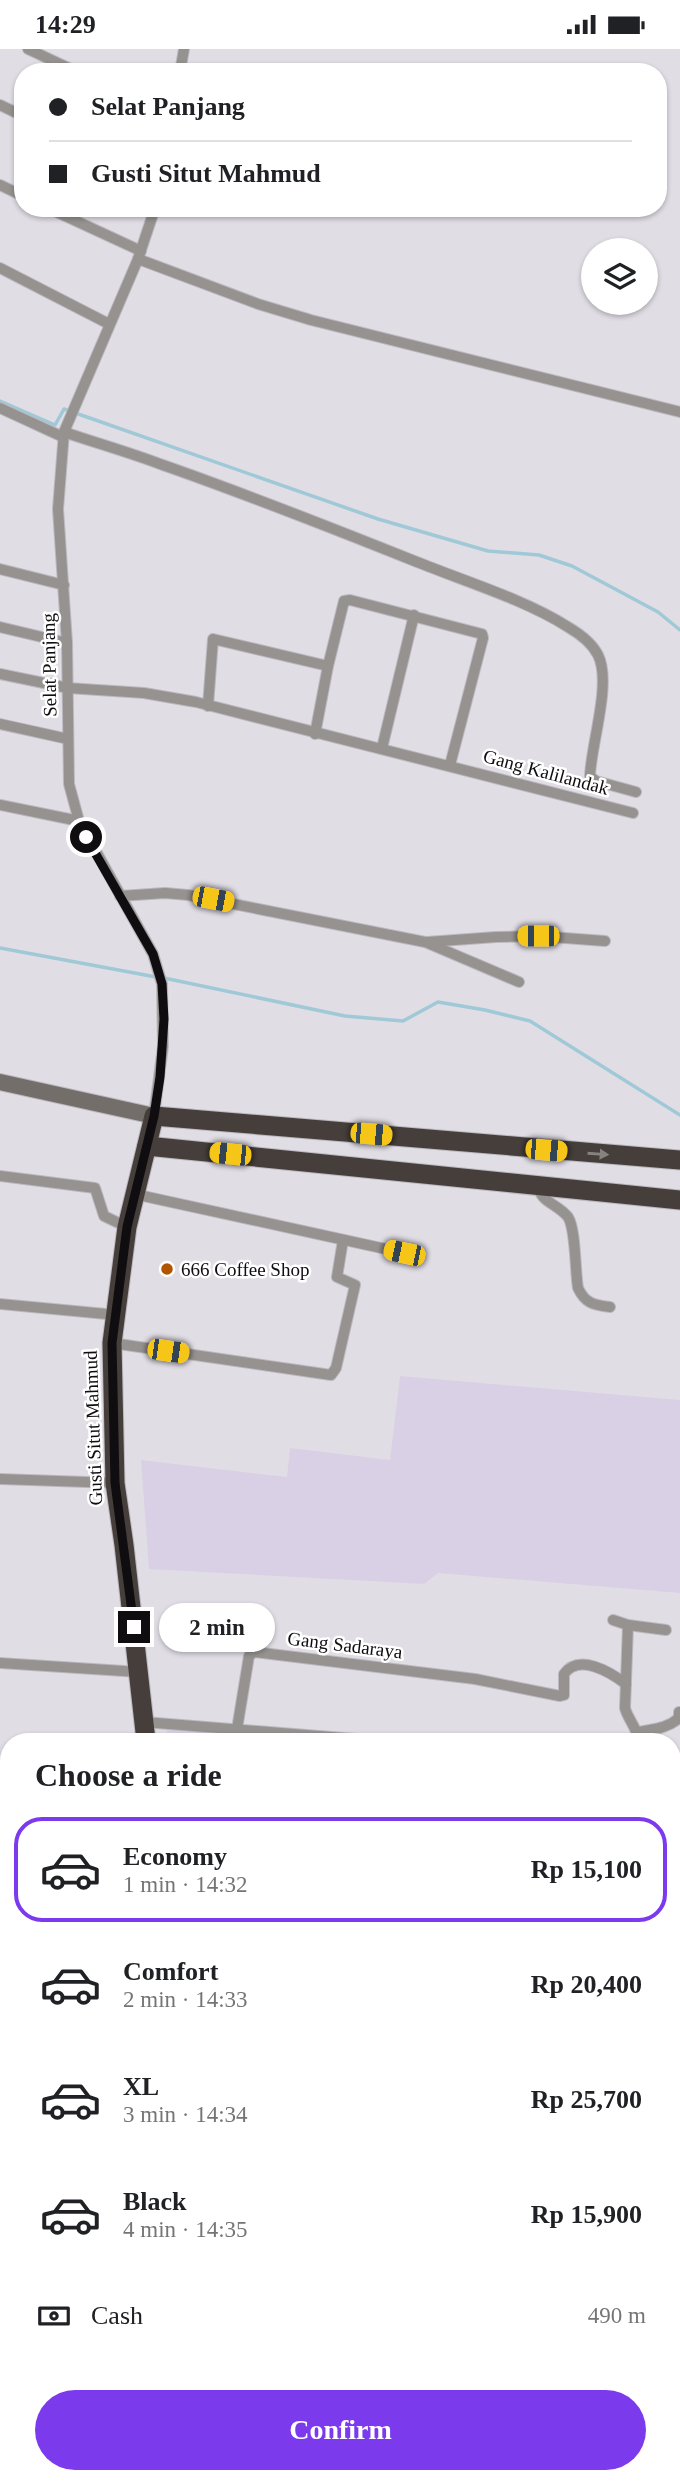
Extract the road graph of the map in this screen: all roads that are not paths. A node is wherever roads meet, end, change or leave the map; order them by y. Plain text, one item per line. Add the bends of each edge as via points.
1 (28, 49) edge
2 (58, 63) edge
3 (65, 217) edge
4 (152, 217) edge
5 (139, 255) junction
6 (0, 268) edge
7 (110, 324) junction
8 (0, 408) edge
9 (680, 412) edge
10 (64, 434) junction
11 (0, 569) edge
12 (64, 585) junction
13 (414, 615) junction
14 (0, 628) edge
15 (67, 643) junction
16 (328, 666) junction
17 (0, 674) edge
18 (68, 688) junction
19 (208, 706) junction
20 (0, 724) edge
21 (315, 734) junction
22 (68, 739) junction
23 (382, 748) junction
24 (450, 765) junction
25 (636, 792) dead end
26 (0, 805) edge
27 (634, 813) dead end
28 (79, 821) junction
29 (120, 896) junction
30 (605, 941) dead end
31 (425, 942) junction
32 (519, 982) dead end
33 (0, 1081) edge
34 (154, 1116) junction
35 (481, 1144) junction
36 (147, 1146) junction
37 (680, 1160) edge
38 (0, 1176) edge
39 (490, 1181) junction
40 (538, 1187) junction
41 (134, 1194) junction
42 (680, 1200) edge
43 (127, 1227) junction
44 (343, 1240) junction
45 (404, 1253) dead end
46 (0, 1304) edge
47 (610, 1307) dead end
48 (117, 1315) junction
49 (112, 1343) junction
50 (0, 1479) edge
51 (115, 1483) junction
52 (613, 1621) dead end
53 (628, 1625) junction
54 (666, 1630) dead end
55 (0, 1663) edge
56 (139, 1672) junction
57 (626, 1684) junction
58 (680, 1712) edge
59 (237, 1729) junction
60 (145, 1732) edge
61 (285, 1733) edge
62 (636, 1733) edge
63 (647, 1733) edge

1 - 2 street
3 - 5 street
4 - 5 street, Selat Panjang
5 - 7 street, Selat Panjang
5 - 9 street via 258,304 322,323
6 - 7 street
7 - 10 street, Selat Panjang
8 - 10 street
10 - 12 street, Selat Panjang via 58,509
10 - 25 street via 308,519 567,626 587,640 602,665 590,776 596,782
11 - 12 street
12 - 15 street, Selat Panjang
13 - 16 street via 344,601
13 - 23 street
13 - 24 street via 482,634
14 - 15 street
15 - 18 street, Selat Panjang
16 - 19 street via 213,639
16 - 21 street
17 - 18 street, Gang Kalilandak
18 - 19 street, Gang Kalilandak via 144,693
18 - 22 street, Selat Panjang
19 - 21 street, Gang Kalilandak
20 - 22 street
21 - 23 street, Gang Kalilandak
22 - 28 street, Selat Panjang via 69,784
23 - 24 street, Gang Kalilandak
24 - 27 street, Gang Kalilandak
26 - 28 street
28 - 29 street, Selat Panjang
29 - 31 street via 188,895
29 - 34 street, Selat Panjang via 153,954 162,984 163,1046
30 - 31 street via 528,936
31 - 32 street
33 - 34 street
34 - 35 highway
34 - 36 highway, Gusti Situt Mahmud
35 -> 37 highway
35 - 39 highway
36 - 39 highway
36 - 41 highway, Gusti Situt Mahmud
38 - 43 street via 95,1188 104,1216
39 - 40 highway
40 - 42 highway
40 - 47 street via 544,1199 569,1219 581,1296 593,1305
41 - 43 highway, Gusti Situt Mahmud
41 - 44 street
43 - 48 highway, Gusti Situt Mahmud
44 - 45 street
44 - 49 street via 337,1277 355,1285 331,1375
46 - 48 street
48 - 49 highway, Gusti Situt Mahmud
49 - 51 highway, Gusti Situt Mahmud
50 - 51 street
51 - 56 highway, Gusti Situt Mahmud
52 - 53 street
53 - 54 street
53 - 57 street
55 - 56 street
56 - 60 highway, Gusti Situt Mahmud
57 - 59 street, Gang Sadaraya via 601,1668 585,1665 566,1670 563,1696 254,1652 249,1656
57 - 62 street via 625,1708
58 - 63 street via 671,1724
59 - 60 street
59 - 61 street

